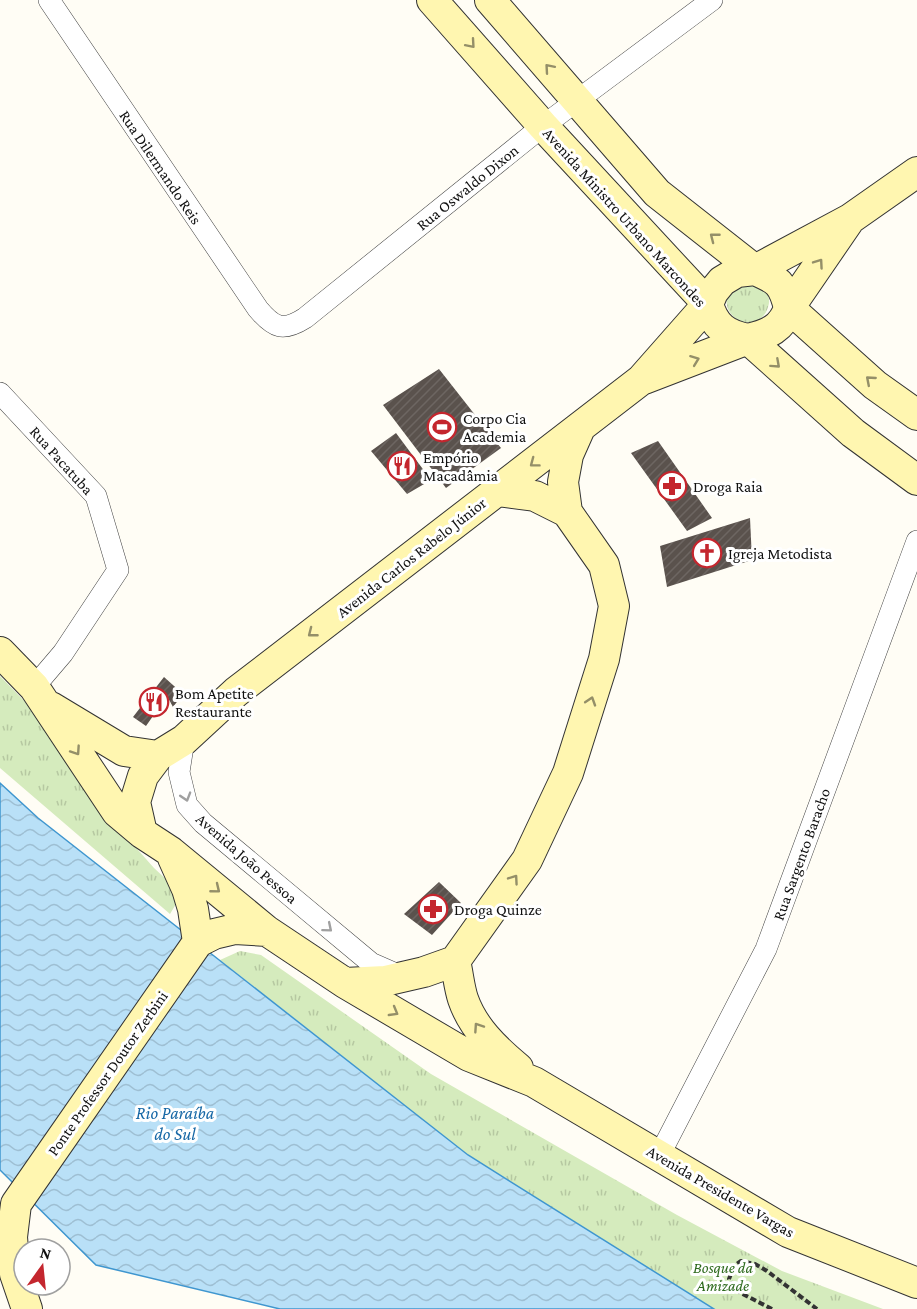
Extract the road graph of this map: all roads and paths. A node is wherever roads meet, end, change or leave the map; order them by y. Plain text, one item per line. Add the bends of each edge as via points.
1 (49, 0) edge
2 (432, 0) edge
3 (490, 0) edge
4 (712, 0) edge
5 (578, 100) junction
6 (543, 126) junction
7 (917, 172) edge
8 (850, 219) junction
9 (755, 270) junction
10 (708, 304) junction
11 (789, 308) junction
12 (280, 327) joint
13 (748, 339) junction
14 (641, 380) junction
15 (0, 393) edge
16 (917, 414) edge
17 (580, 428) junction
18 (917, 480) edge
19 (497, 491) junction
20 (567, 512) junction
21 (917, 541) edge
22 (0, 652) edge
23 (39, 695) junction
24 (184, 740) junction
25 (158, 756) junction
26 (142, 833) junction
27 (171, 852) junction
28 (267, 931) junction
29 (196, 945) junction
30 (455, 961) junction
31 (404, 977) junction
32 (345, 983) junction
33 (534, 1082) junction
34 (659, 1156) junction
35 (12, 1205) edge
36 (916, 1280) edge
37 (27, 1309) edge
38 (772, 1309) edge
39 (817, 1309) edge

1 - 12 street, Rua Dilermando Reis via 258,309
2 -> 6 street, Avenida Ministro Urbano Marcondes
5 -> 3 street
4 - 5 street, Rua Oswaldo Dixon
5 - 6 street, Rua Oswaldo Dixon
9 -> 5 street via 657,193
6 - 10 street, Avenida Ministro Urbano Marcondes
6 - 12 street, Rua Oswaldo Dixon via 305,318
7 - 8 street, Avenida Carlos Rabelo Júnior
8 - 9 street, Avenida Carlos Rabelo Júnior
11 -> 8 street, Avenida Carlos Rabelo Júnior
9 - 10 street, Avenida Carlos Rabelo Júnior via 737,272 722,281
9 - 11 street via 774,278 785,291
10 - 13 street, Avenida Ministro Urbano Marcondes via 711,318 720,327 735,337
10 - 14 street, Avenida Carlos Rabelo Júnior
11 - 13 street, Avenida Carlos Rabelo Júnior via 785,320 777,327
16 -> 11 street via 875,385
14 -> 13 street, Avenida Carlos Rabelo Júnior
13 -> 18 street, Avenida Ministro Urbano Marcondes via 853,433
14 - 17 street, Avenida Carlos Rabelo Júnior
15 - 23 street, Rua Pacatuba via 96,496 118,570
17 -> 19 street, Avenida Carlos Rabelo Júnior
17 - 20 street via 568,455 563,482
19 - 20 street via 535,496
19 -> 24 street, Avenida Carlos Rabelo Júnior via 236,692
30 -> 20 street via 527,860 568,773 604,659 614,606 604,565
21 - 34 street, Rua Sargento Baracho via 766,949
22 - 23 street
23 - 25 street via 124,751
23 -> 26 street via 117,812
24 - 25 street
24 -> 31 street, Avenida João Pessoa via 179,772 187,805 203,823 371,963
25 - 26 street via 143,776 135,802
26 - 27 street
27 -> 28 street, Avenida Presidente Vargas
27 - 29 street via 193,909
28 - 29 street via 214,934
28 - 32 street, Avenida Presidente Vargas
29 - 35 street, Ponte Professor Doutor Zerbini
30 - 31 street
33 -> 30 street, Avenida Presidente Vargas via 494,1047 476,1025 463,999
31 - 32 street
32 -> 33 street, Avenida Presidente Vargas via 469,1056
33 - 34 street, Avenida Presidente Vargas
34 - 36 street, Avenida Presidente Vargas via 788,1232
35 - 37 street via 15,1274
38 - 39 path via 735,1290 729,1279 734,1266 741,1262 755,1264

